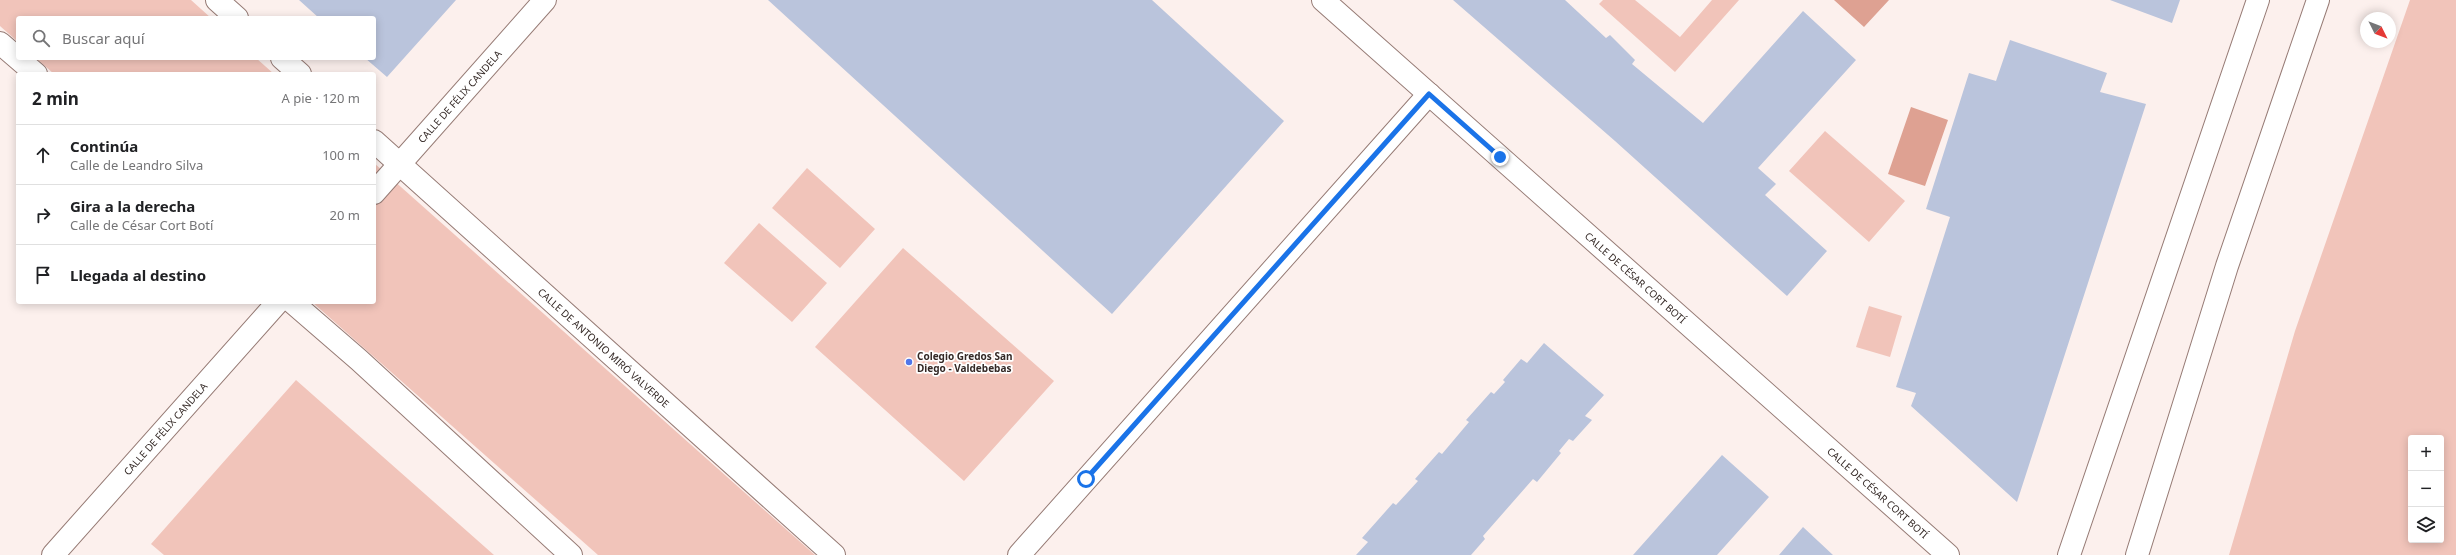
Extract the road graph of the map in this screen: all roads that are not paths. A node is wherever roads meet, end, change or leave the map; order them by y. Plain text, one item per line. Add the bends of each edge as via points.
1 (217, 0) edge
2 (546, 0) edge
3 (1323, 0) edge
4 (2258, 0) edge
5 (2318, 0) edge
6 (235, 16) edge
7 (0, 43) edge
8 (16, 57) edge
9 (20, 60) edge
10 (284, 60) edge
11 (34, 72) edge
12 (298, 72) edge
13 (1429, 94) junction
14 (376, 143) edge
15 (400, 164) junction
16 (376, 191) edge
17 (276, 304) edge
18 (294, 304) edge
19 (53, 555) edge
20 (571, 555) edge
21 (834, 555) edge
22 (1019, 555) edge
23 (1948, 555) edge
24 (2069, 555) edge
25 (2137, 555) edge

1 - 6 street
2 - 15 street, CALLE DE FÉLIX CANDELA
3 - 13 street, CALLE DE CÉSAR CORT BOTÍ
4 - 24 street
5 - 25 street via 2227,266
7 - 8 street
9 - 11 street
10 - 12 street
13 - 22 street
13 - 23 street, CALLE DE CÉSAR CORT BOTÍ
14 - 15 street, CALLE DE ANTONIO MIRÓ VALVERDE
15 - 16 street, CALLE DE FÉLIX CANDELA
15 - 21 street, CALLE DE ANTONIO MIRÓ VALVERDE
17 - 19 street, CALLE DE FÉLIX CANDELA
18 - 20 street

